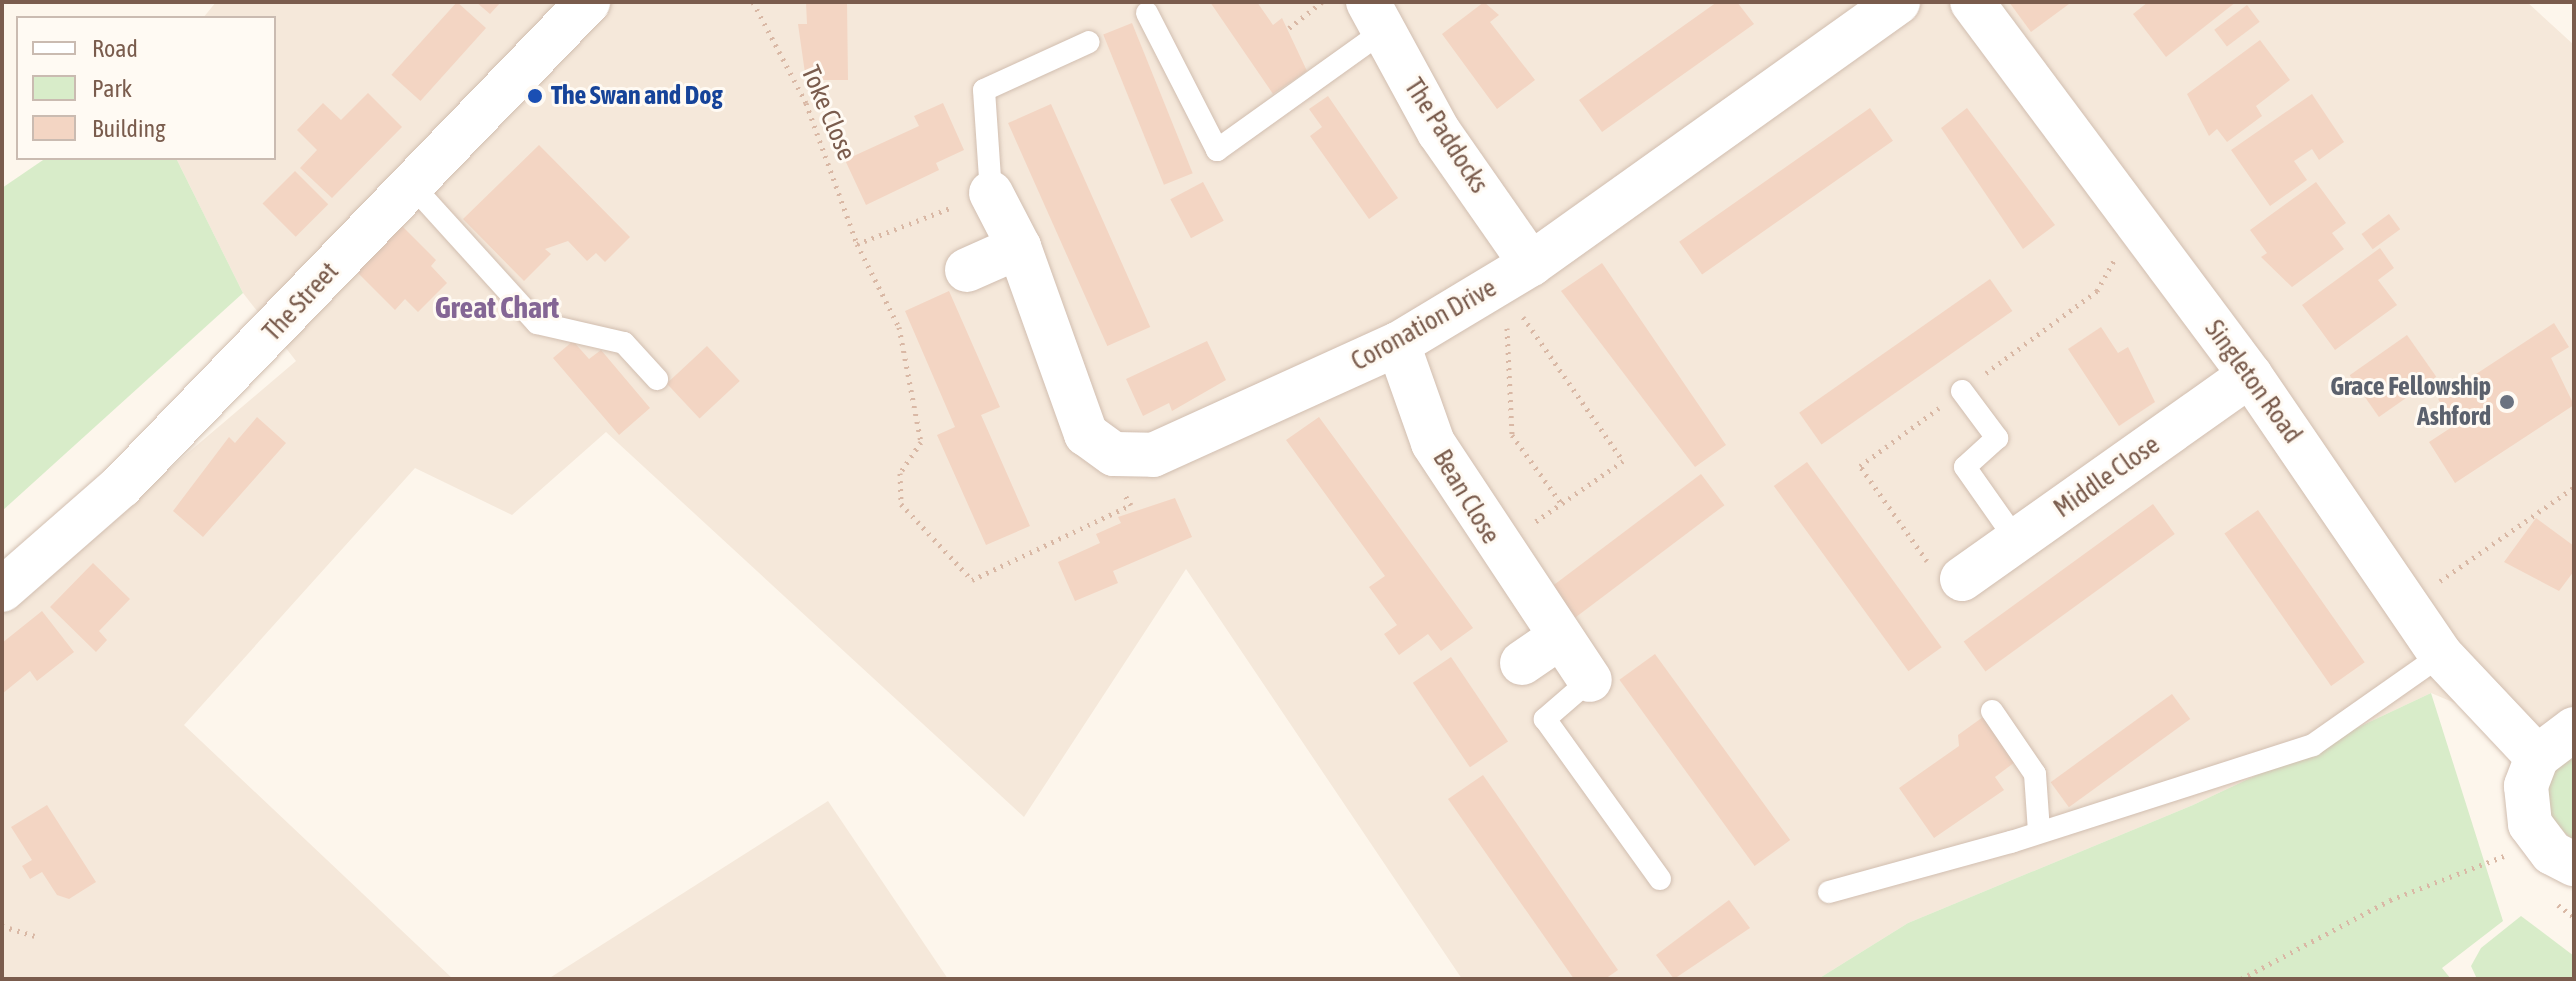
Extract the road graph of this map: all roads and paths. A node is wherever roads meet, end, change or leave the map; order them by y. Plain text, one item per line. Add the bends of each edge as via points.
1 (588, 2) edge
2 (753, 2) edge
3 (1322, 2) edge
4 (1898, 2) edge
5 (1972, 2) edge
6 (1147, 13) dead end
7 (1375, 17) edge
8 (1289, 28) dead end
9 (1089, 42) dead end
10 (410, 183) junction
11 (991, 193) junction
12 (857, 244) junction
13 (1019, 247) junction
14 (967, 270) dead end
15 (1518, 288) junction
16 (1398, 344) junction
17 (2250, 375) junction
18 (657, 379) dead end
19 (1962, 391) dead end
20 (1097, 443) junction
21 (2574, 487) edge
22 (1561, 503) junction
23 (2017, 541) junction
24 (1496, 548) junction
25 (1962, 579) dead end
26 (2, 590) edge
27 (2407, 605) junction
28 (1560, 637) junction
29 (2441, 655) junction
30 (1522, 663) dead end
31 (1590, 680) joint
32 (1992, 711) dead end
33 (2574, 729) edge
34 (2537, 757) junction
35 (2039, 831) junction
36 (2508, 854) dead end
37 (2574, 864) edge
38 (1660, 879) dead end
39 (1829, 892) dead end
40 (2, 926) edge
41 (35, 936) dead end
42 (2241, 979) edge

1 - 10 street, The Street
2 - 12 path, Toke Close via 806,103
3 - 8 path
4 - 15 street, Coronation Drive
5 - 17 street, Singleton Road
6 - 7 lane via 1217,150
7 - 15 street, The Paddocks
9 - 11 lane via 984,90
10 - 18 lane via 537,323 624,343
10 - 26 street, The Street via 121,486
11 - 12 path
11 - 13 street
12 - 20 path, Toke Close via 899,327 921,442 900,473 901,504 972,580 1131,505
13 - 14 street
13 - 20 street via 1077,417
15 - 16 street, Coronation Drive
15 - 22 path via 1507,325 1512,435
15 - 22 path via 1623,461
16 - 20 street, Coronation Drive via 1153,455 1114,454
16 - 24 street, Bean Close via 1433,443
17 - 23 street, Middle Close
17 - 27 street, Singleton Road
19 - 23 lane via 1997,438 1965,467
21 - 27 path
22 - 24 path
23 - 25 street, Middle Close
24 - 28 street, Bean Close
27 - 29 street, Singleton Road
28 - 30 street
28 - 31 street, Bean Close
29 - 34 street, Singleton Road
29 - 35 lane via 2313,745
31 - 38 lane via 1545,719
32 - 35 lane via 2035,774
33 - 34 street
34 - 37 street via 2526,786 2530,824 2552,853
35 - 39 lane
36 - 42 path via 2390,900
40 - 41 path

